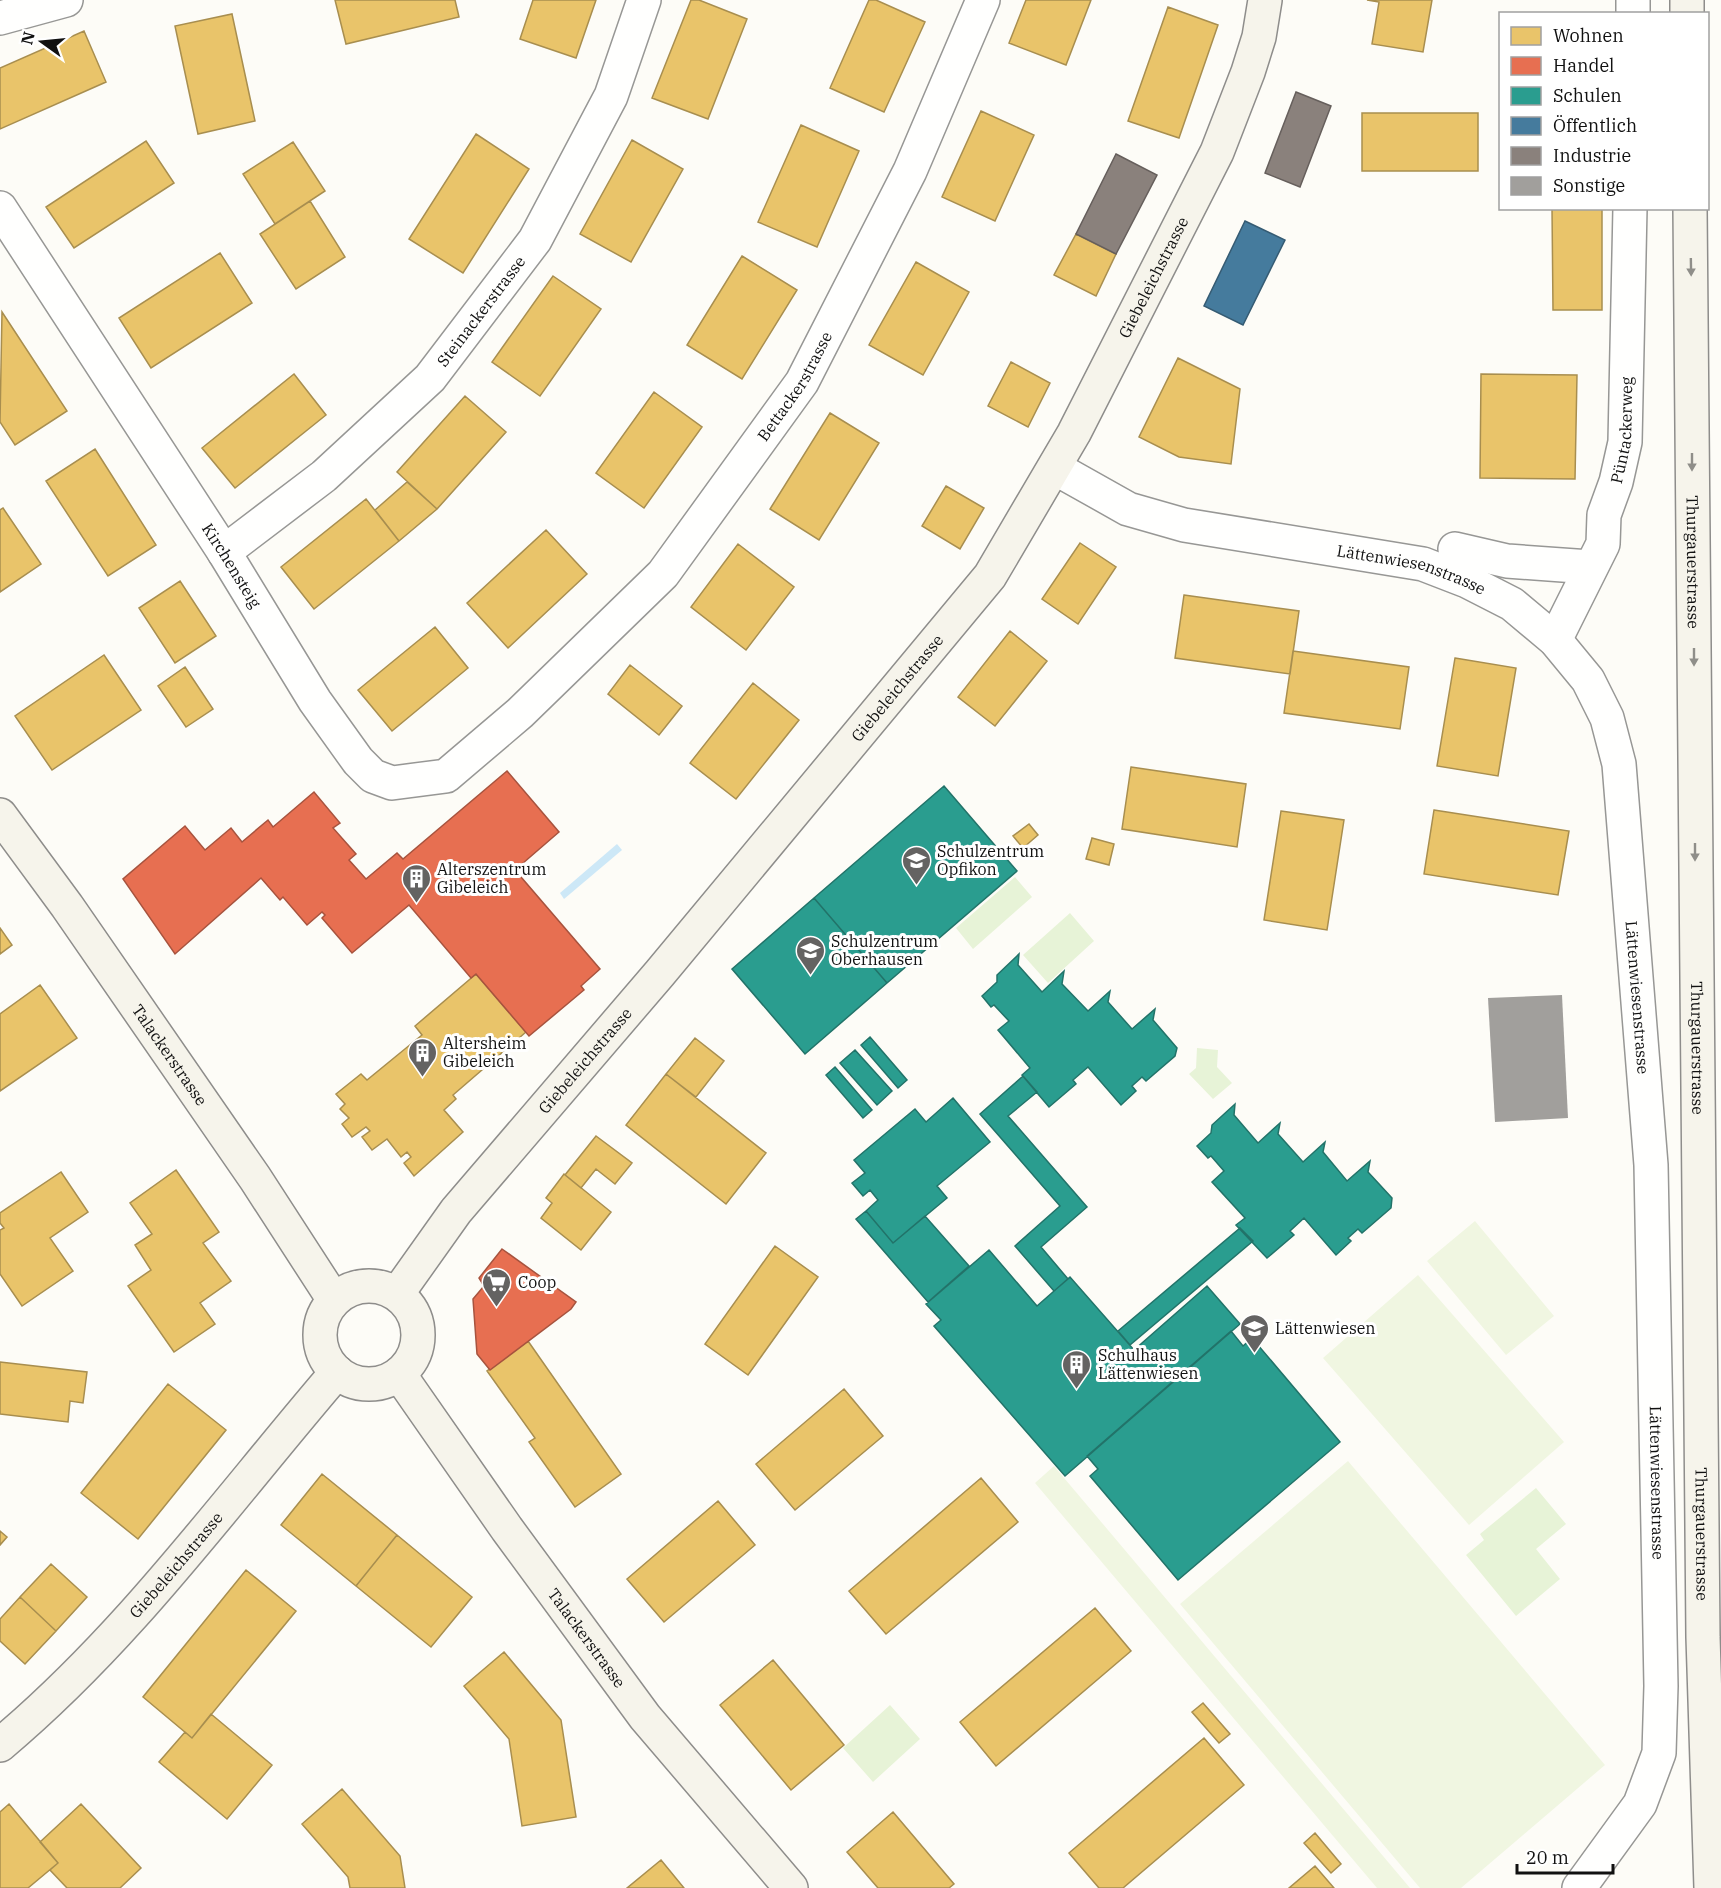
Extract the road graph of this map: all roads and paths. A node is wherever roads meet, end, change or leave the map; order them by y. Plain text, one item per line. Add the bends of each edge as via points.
1 (66, 0) edge
2 (644, 0) edge
3 (983, 0) edge
4 (1265, 0) edge
5 (0, 18) edge
6 (0, 208) edge
7 (1630, 210) edge
8 (1690, 210) edge
9 (1055, 468) junction
10 (1455, 549) dead end
11 (224, 552) junction
12 (1590, 567) junction
13 (1555, 640) junction
14 (520, 713) joint
15 (0, 814) edge
16 (397, 1294) junction
17 (334, 1300) junction
18 (337, 1372) junction
19 (399, 1374) junction
20 (0, 1745) edge
21 (791, 1888) edge
22 (1579, 1888) edge
23 (1711, 1888) edge

1 - 5 street
2 - 11 street, Steinackerstrasse via 611,96 536,240 430,378 324,476
3 - 14 street, Bettackerstrasse via 910,171 802,382 663,574
4 - 9 street, Giebeleichstrasse via 1250,63 1217,152
6 - 11 street, Kirchensteig
7 - 12 street, Püntackerweg via 1625,442 1604,515 1603,544
8 -> 23 street, Thurgauerstrasse via 1703,1637
9 - 13 street, Lättenwiesenstrasse via 1128,509 1184,525 1423,564 1512,604
9 - 16 street, Giebeleichstrasse via 990,576 456,1211
10 - 12 street via 1507,561
11 - 14 street, Kirchensteig via 315,701 373,776 392,783 446,776
12 - 13 street, Püntackerweg
13 - 22 street, Lättenwiesenstrasse via 1587,680 1607,718 1619,764 1650,1153 1661,1686 1659,1752 1640,1804
15 - 17 street, Talackerstrasse via 235,1149
16 - 17 street via 364,1285
16 - 19 street via 412,1311 418,1334 413,1356
17 - 18 street via 324,1313 320,1329 326,1359
18 - 19 street via 354,1381 374,1384
18 - 20 street, Giebeleichstrasse via 140,1609 52,1701
19 - 21 street, Talackerstrasse via 645,1718

